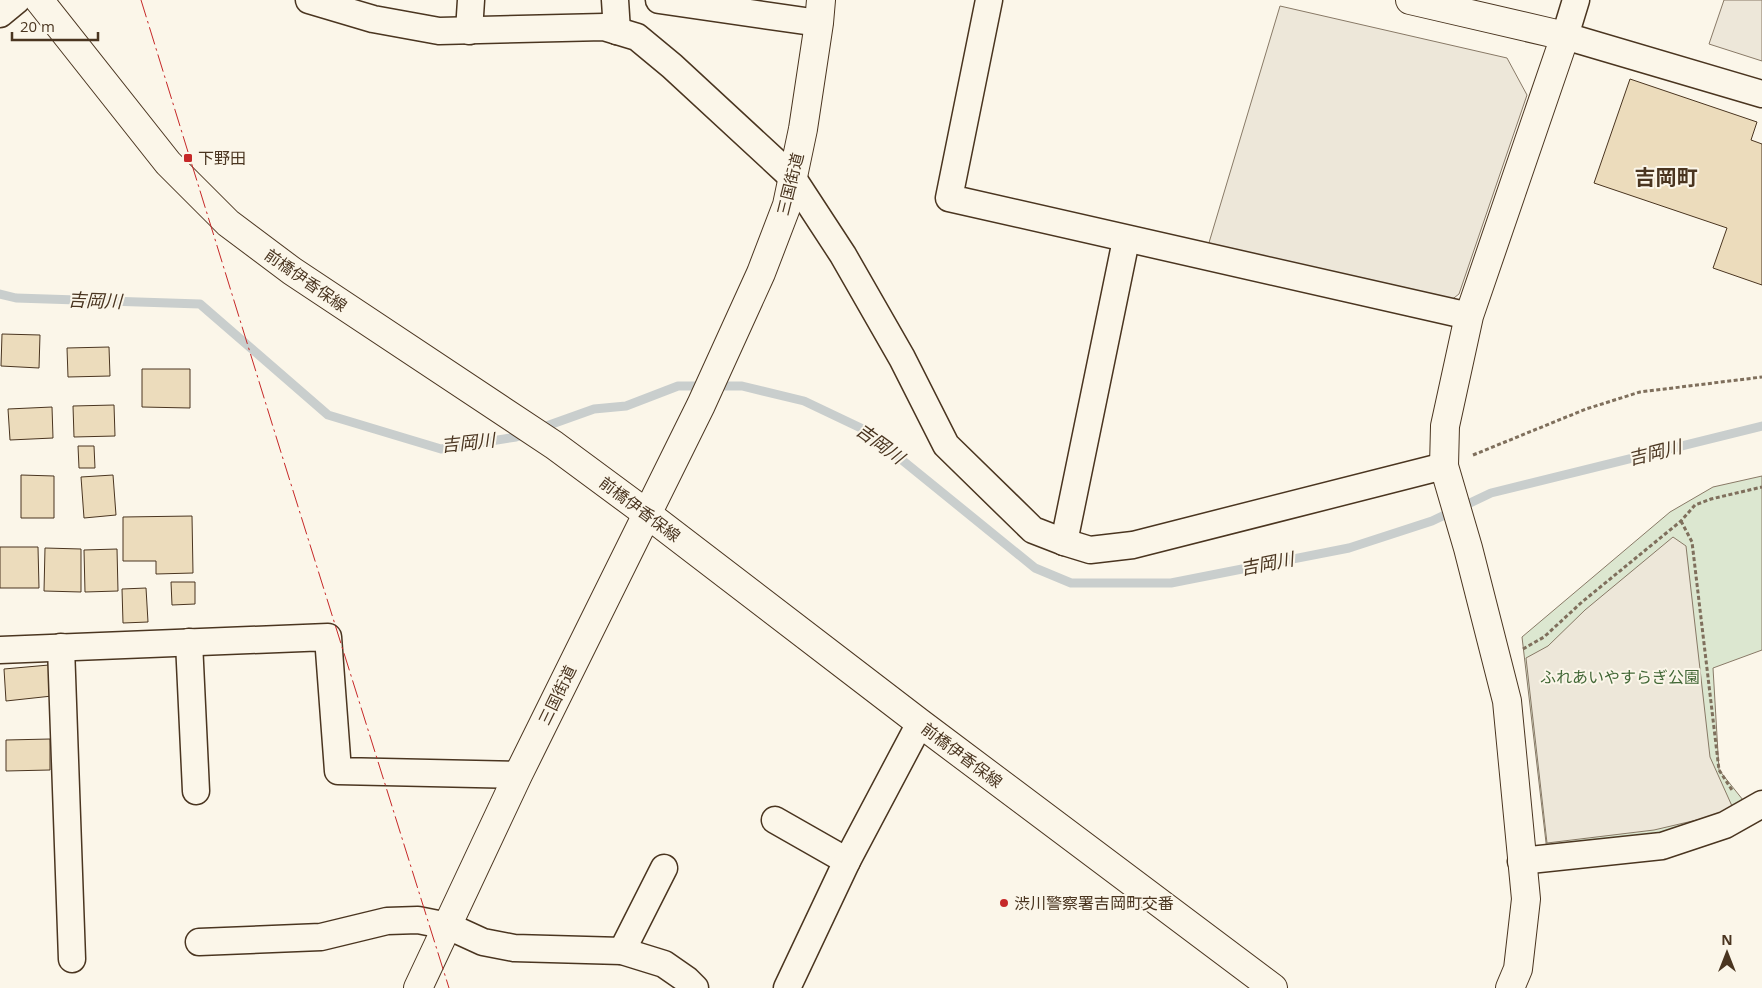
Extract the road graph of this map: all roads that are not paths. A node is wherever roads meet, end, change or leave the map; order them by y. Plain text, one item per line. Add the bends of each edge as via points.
1 (17, 0) edge
2 (39, 0) edge
3 (309, 0) edge
4 (471, 0) edge
5 (615, 0) edge
6 (659, 0) edge
7 (989, 0) edge
8 (1410, 0) edge
9 (1576, 0) edge
10 (820, 11) edge
11 (0, 14) edge
12 (469, 31) junction
13 (617, 31) junction
14 (1565, 36) junction
15 (1762, 94) edge
16 (792, 177) junction
17 (1126, 240) junction
18 (1469, 316) junction
19 (1447, 474) junction
20 (646, 513) junction
21 (1064, 542) junction
22 (189, 642) junction
23 (61, 647) junction
24 (0, 650) edge
25 (920, 723) junction
26 (518, 774) junction
27 (196, 791) dead end
28 (1754, 808) edge
29 (775, 820) dead end
30 (848, 861) junction
31 (1521, 861) junction
32 (664, 868) dead end
33 (448, 926) junction
34 (199, 942) dead end
35 (622, 951) junction
36 (72, 959) dead end
37 (418, 988) edge
38 (695, 988) edge
39 (787, 988) edge
40 (1274, 988) edge
41 (1510, 988) edge

1 - 11 street
2 - 20 street, 前橋伊香保線 via 168,163 228,223 292,271 554,445
3 - 12 street via 374,20 439,32
4 - 12 street
5 - 13 street
6 - 10 street
7 - 17 street via 949,198
8 - 14 street
9 - 14 street
10 - 16 street, 三国街道 via 803,129
12 - 13 street via 604,27
13 - 16 street via 637,37 672,66
14 - 15 street
14 - 18 street
16 - 20 street, 三国街道 via 787,205 762,273 701,405
16 - 21 street via 843,254 902,358 946,445 1033,530
17 - 18 street
17 - 21 street
18 - 19 street via 1445,426
19 - 21 street via 1133,545 1090,550
19 - 31 street via 1507,701
20 - 25 street, 前橋伊香保線
20 - 26 street, 三国街道
22 - 23 street
22 - 26 street via 328,637 338,771
22 - 27 street
23 - 24 street
23 - 36 street
25 - 30 street
25 - 40 street, 前橋伊香保線
26 - 33 street, 三国街道
28 - 31 street via 1724,825 1662,846
29 - 30 street
30 - 39 street
31 - 41 street via 1526,899 1518,969
32 - 35 street
33 - 34 street via 418,920 387,921 321,937
33 - 35 street via 483,942 514,948
33 - 37 street, 三国街道
35 - 38 street via 664,964

